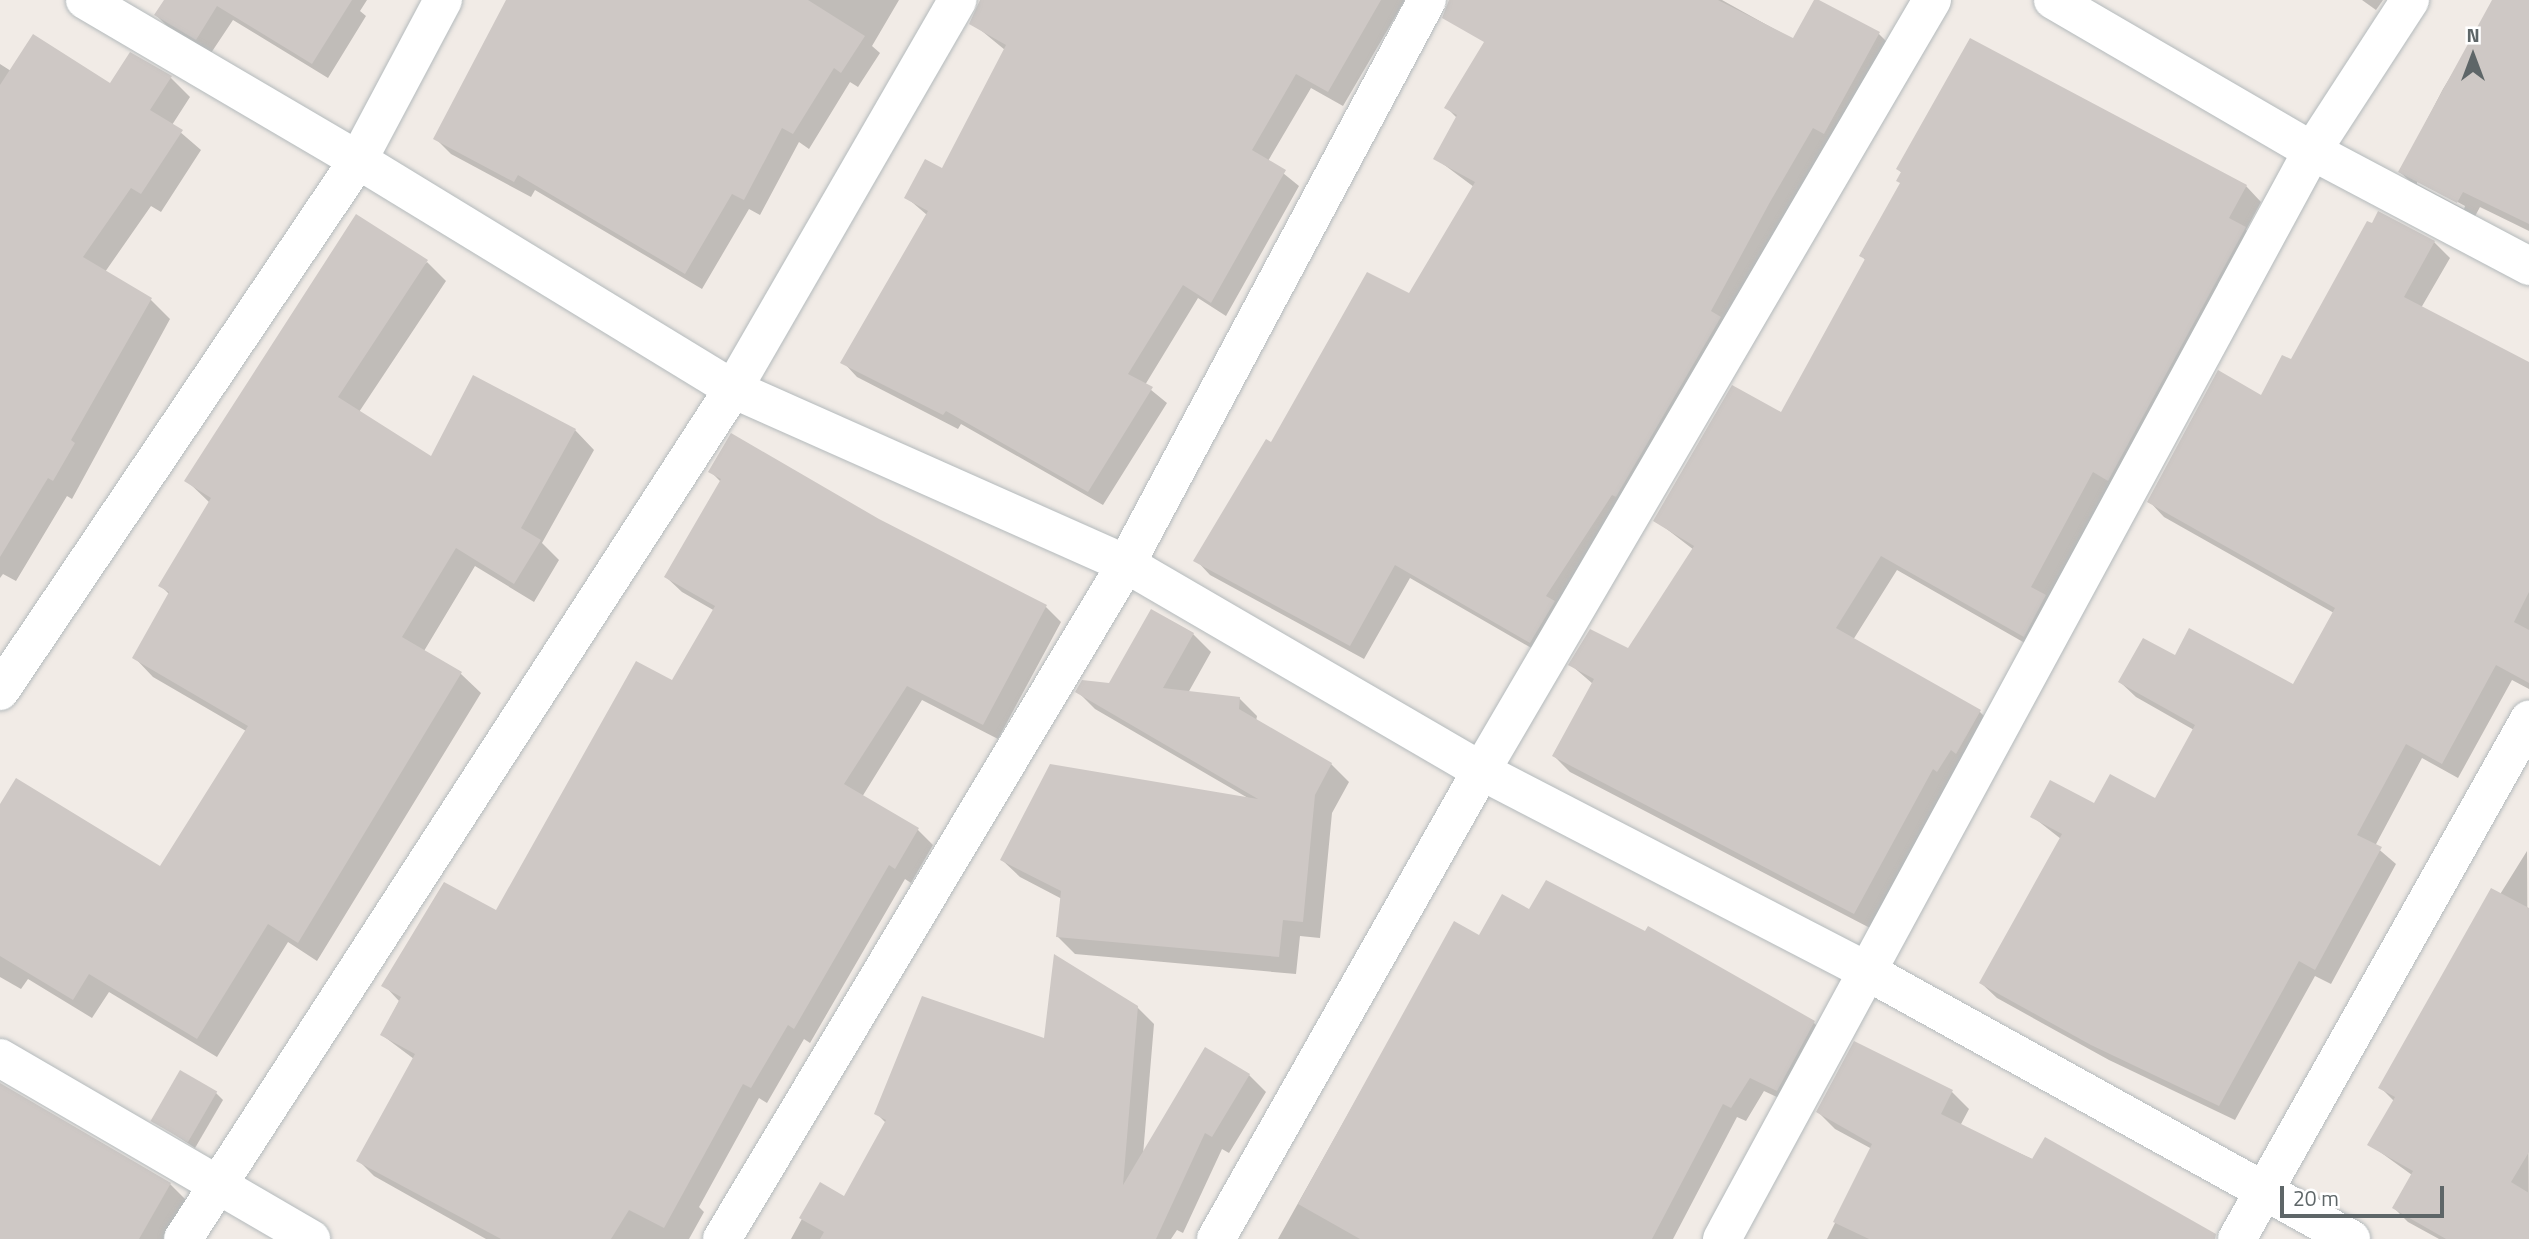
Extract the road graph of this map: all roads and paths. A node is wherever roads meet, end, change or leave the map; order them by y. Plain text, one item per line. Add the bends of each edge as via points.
1 (86, 0) edge
2 (443, 0) edge
3 (958, 0) edge
4 (1427, 0) edge
5 (1932, 0) edge
6 (2053, 0) edge
7 (2410, 0) edge
8 (2312, 150) junction
9 (358, 160) junction
10 (2529, 266) edge
11 (733, 389) junction
12 (1126, 564) junction
13 (0, 691) edge
14 (2529, 720) edge
15 (1481, 771) junction
16 (1868, 972) junction
17 (0, 1058) edge
18 (217, 1182) junction
19 (2263, 1191) junction
20 (183, 1239) edge
21 (311, 1239) edge
22 (722, 1239) edge
23 (1216, 1239) edge
24 (1722, 1239) edge
25 (2236, 1239) edge
26 (2351, 1239) edge

1 - 9 street
2 - 9 street
3 - 11 street
4 - 12 street
5 - 15 street
6 - 8 street
7 - 8 street
8 - 10 street
8 - 16 street
9 - 11 street
9 - 13 street
11 - 12 street
11 - 18 street
12 - 15 street
12 - 22 street
14 - 19 street
15 - 16 street
15 - 23 street
16 - 19 street
16 - 24 street
17 - 18 street
18 - 20 street
18 - 21 street
19 - 25 street
19 - 26 street

